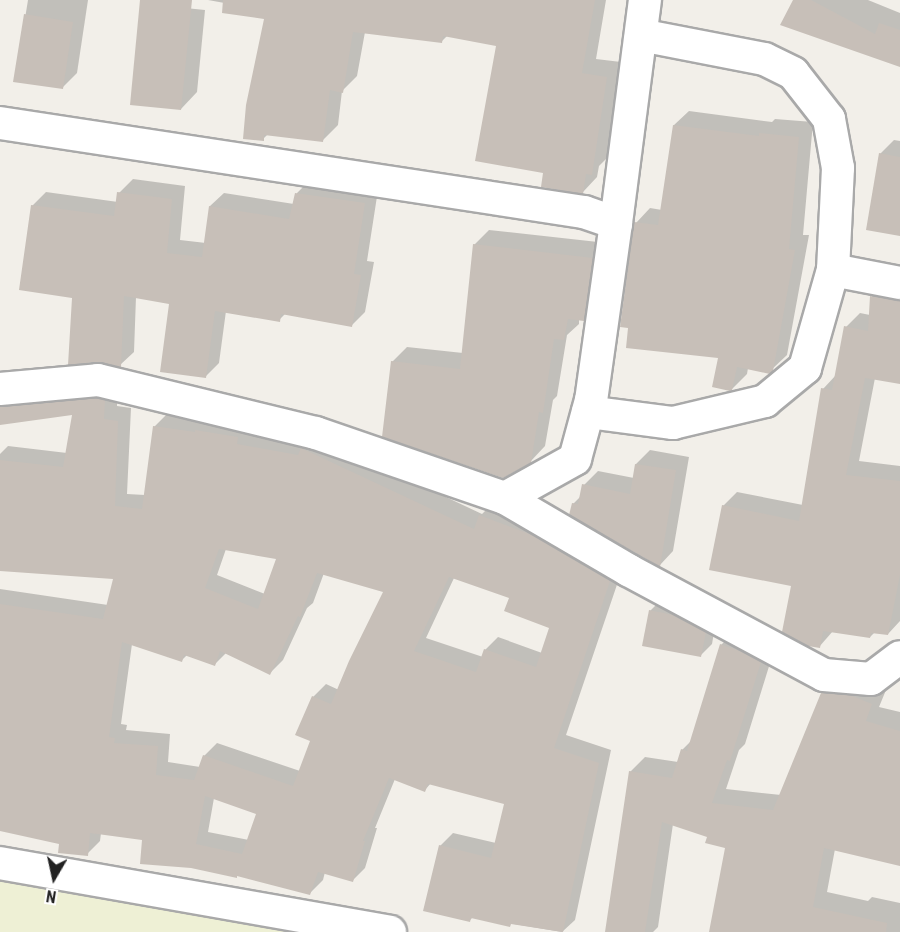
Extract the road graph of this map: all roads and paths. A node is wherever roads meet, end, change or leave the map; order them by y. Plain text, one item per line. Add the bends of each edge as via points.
1 (645, 0) edge
2 (641, 35) junction
3 (0, 123) edge
4 (616, 223) junction
5 (833, 270) junction
6 (900, 283) edge
7 (0, 388) edge
8 (588, 412) junction
9 (505, 498) junction
10 (900, 657) edge
11 (0, 863) edge
12 (390, 932) edge

1 - 2 street
2 - 4 street
2 - 5 street via 764,59 793,73 828,119 837,158
3 - 4 street via 572,210
4 - 8 street
5 - 6 street
5 - 8 street via 805,368 765,400 673,423
7 - 9 street via 98,380 149,391 316,433
8 - 9 street via 575,459
9 - 10 street via 628,570 824,675 871,679
11 - 12 street

